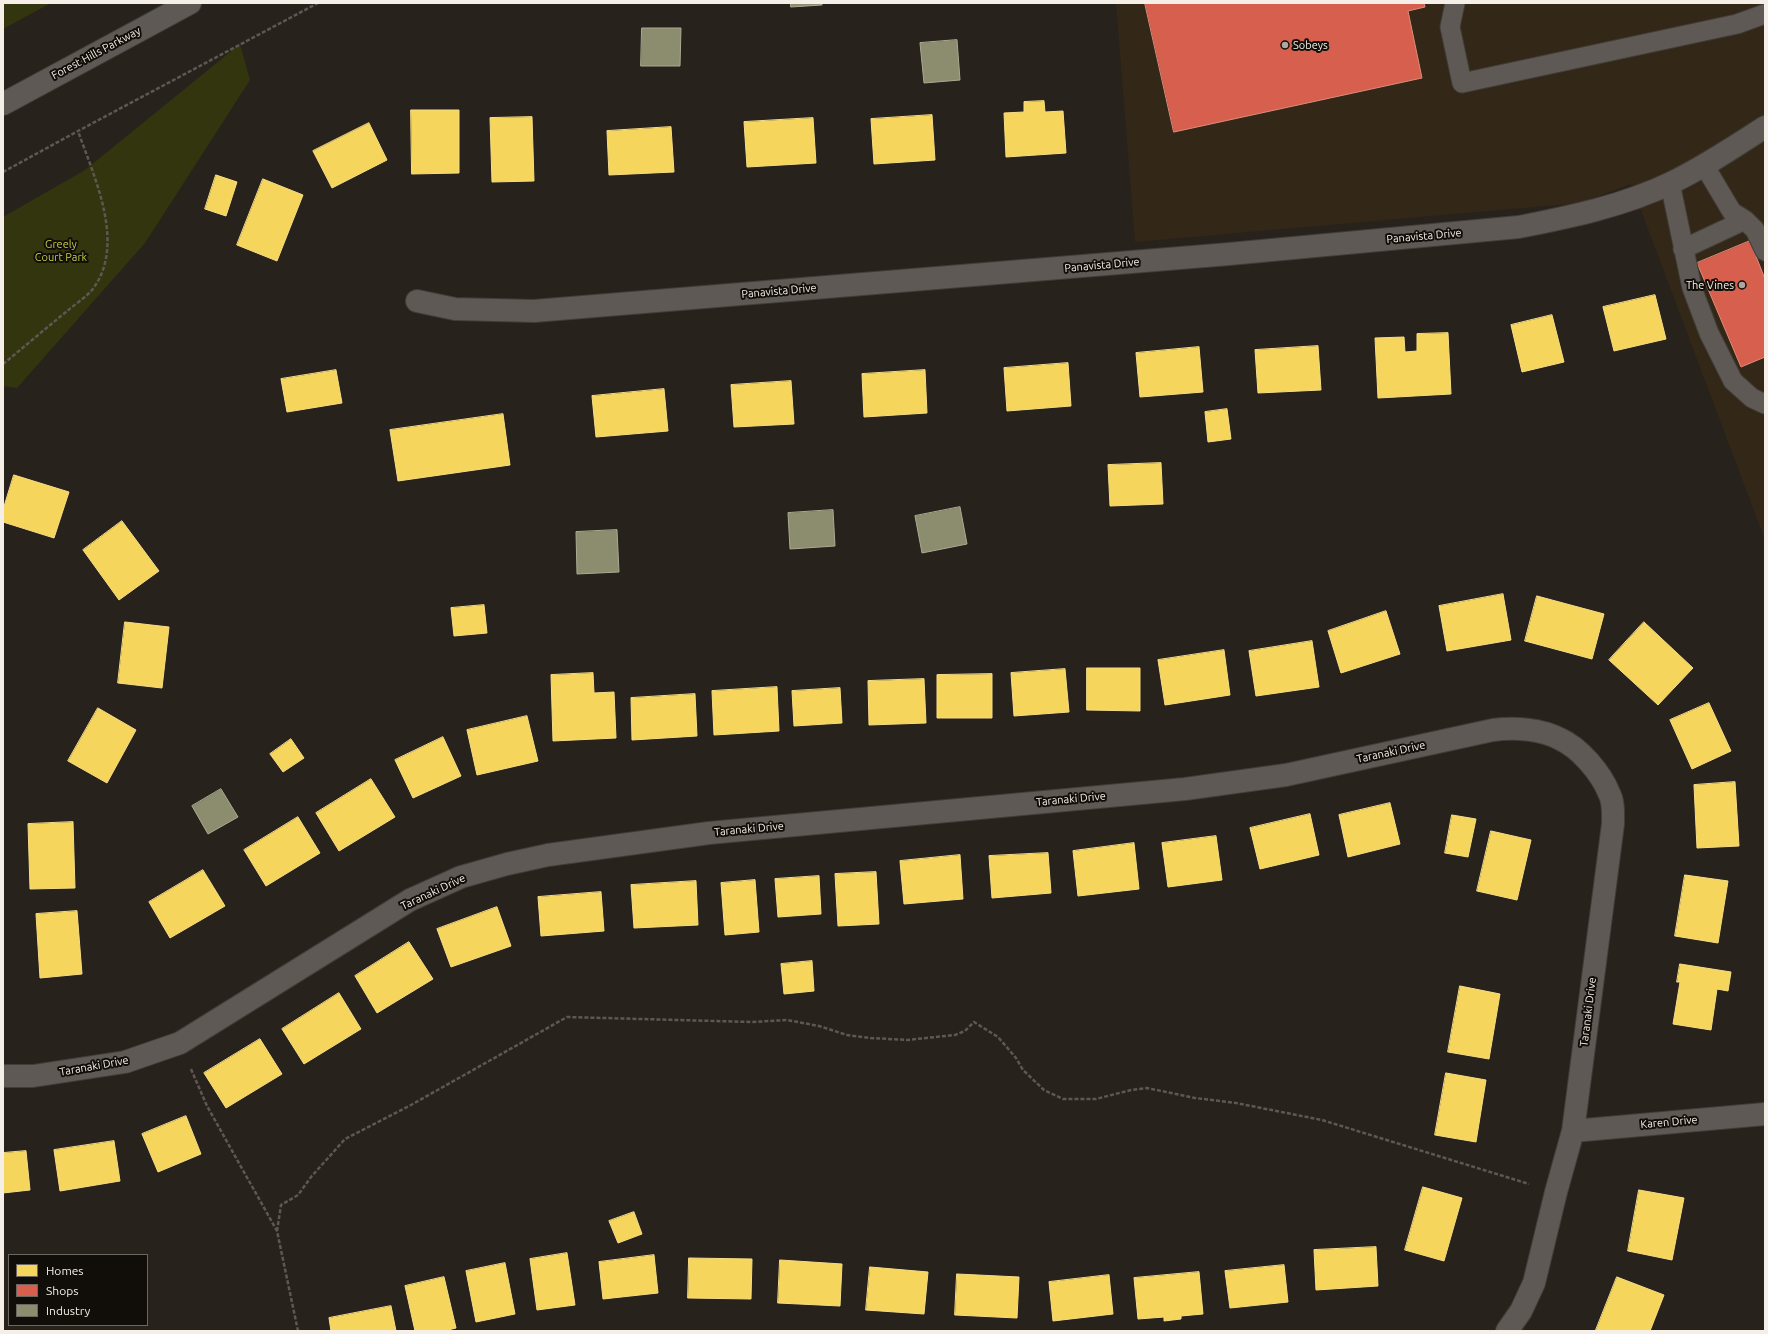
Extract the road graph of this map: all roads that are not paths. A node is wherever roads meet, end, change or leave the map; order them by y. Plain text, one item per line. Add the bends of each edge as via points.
1 (190, 3) edge
2 (1455, 3) edge
3 (1765, 14) edge
4 (3, 104) edge
5 (1765, 127) edge
6 (1704, 165) junction
7 (1670, 184) junction
8 (1746, 220) junction
9 (1683, 249) junction
10 (1765, 251) edge
11 (417, 301) dead end
12 (1765, 404) edge
13 (3, 1076) edge
14 (1765, 1114) edge
15 (1573, 1131) junction
16 (1507, 1331) edge

1 - 4 street, Forest Hills Parkway
2 - 3 lane via 1450,28 1462,83 1737,24
5 - 6 street, Panavista Drive
6 - 7 street, Panavista Drive
6 - 8 lane via 1732,212
7 - 9 lane
7 - 11 street, Panavista Drive via 1612,206 1519,227 1230,254 534,311 455,309
8 - 9 lane
8 - 10 lane via 1755,230
9 - 12 lane via 1692,288 1709,333 1733,381 1752,398
13 - 15 street, Taranaki Drive via 33,1076 125,1062 180,1043 410,900 461,877 548,854 708,833 1184,789 1279,776 1493,730 1513,729 1561,739 1578,752 1597,772 1610,794 1613,806 1613,824
14 - 15 street, Karen Drive
15 - 16 street, Taranaki Drive via 1534,1283 1521,1311

